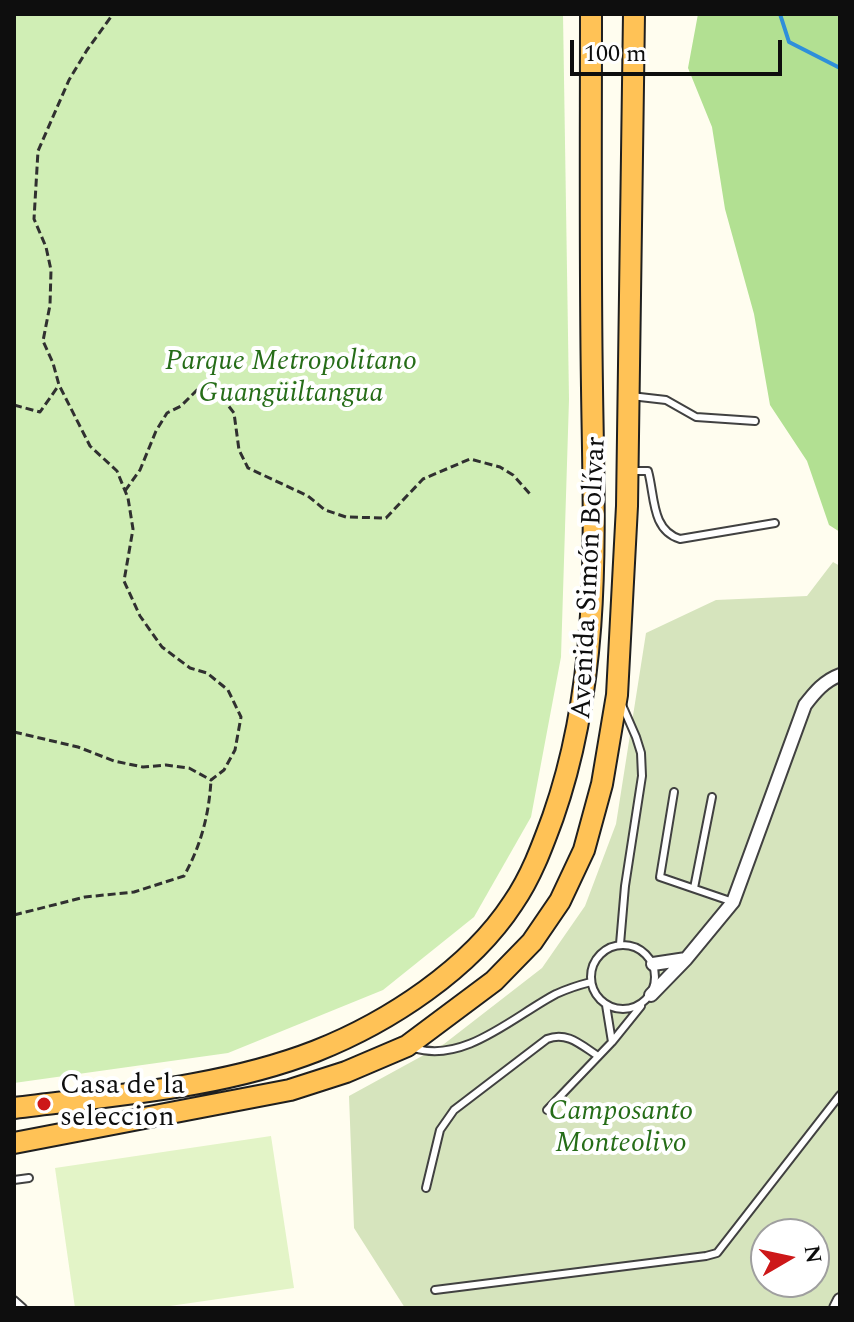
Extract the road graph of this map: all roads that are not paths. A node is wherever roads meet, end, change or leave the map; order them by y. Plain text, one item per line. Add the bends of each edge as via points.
1 (591, 14) edge
2 (634, 14) edge
3 (628, 395) junction
4 (755, 421) dead end
5 (627, 471) junction
6 (775, 523) dead end
7 (840, 675) edge
8 (617, 695) junction
9 (674, 792) dead end
10 (712, 797) dead end
11 (694, 888) junction
12 (733, 902) junction
13 (620, 944) junction
14 (686, 959) junction
15 (653, 964) junction
16 (591, 982) junction
17 (648, 999) junction
18 (606, 1005) junction
19 (612, 1042) junction
20 (407, 1046) junction
21 (598, 1056) junction
22 (840, 1095) edge
23 (14, 1108) edge
24 (547, 1110) dead end
25 (14, 1143) edge
26 (29, 1178) dead end
27 (14, 1180) edge
28 (426, 1188) dead end
29 (435, 1290) dead end
30 (14, 1300) edge
31 (840, 1300) edge
32 (23, 1308) edge
33 (836, 1308) edge

1 - 23 highway, Avenida Simón Bolívar via 595,506 587,678 569,771 531,872 479,947 376,1022 319,1050 263,1070
2 - 3 highway, Avenida Simón Bolívar
3 - 4 lane via 666,400 696,417
3 - 5 highway, Avenida Simón Bolívar
5 - 6 lane via 648,471 659,526 669,536 680,539
5 - 8 highway, Avenida Simón Bolívar
7 - 12 street via 805,705
8 - 13 lane via 641,753 642,776
8 - 20 highway, Avenida Simón Bolívar via 584,850 560,901 532,942 494,981
9 - 11 lane via 660,877
10 - 11 lane
11 - 12 lane
12 - 14 street
13 - 15 lane via 640,949
13 - 16 lane via 595,961
14 - 15 street
14 - 17 street
15 - 17 lane via 656,974
16 - 18 lane
16 - 20 lane via 560,992 468,1045 437,1052
17 - 18 lane via 624,1010
17 - 19 lane
18 - 19 lane
19 - 21 lane
20 - 25 highway, Avenida Simón Bolívar via 290,1090
21 - 24 lane
21 - 28 lane via 567,1036 556,1035 465,1101 440,1130
22 - 29 lane via 717,1253
26 - 27 lane
30 - 32 lane
31 - 33 street

